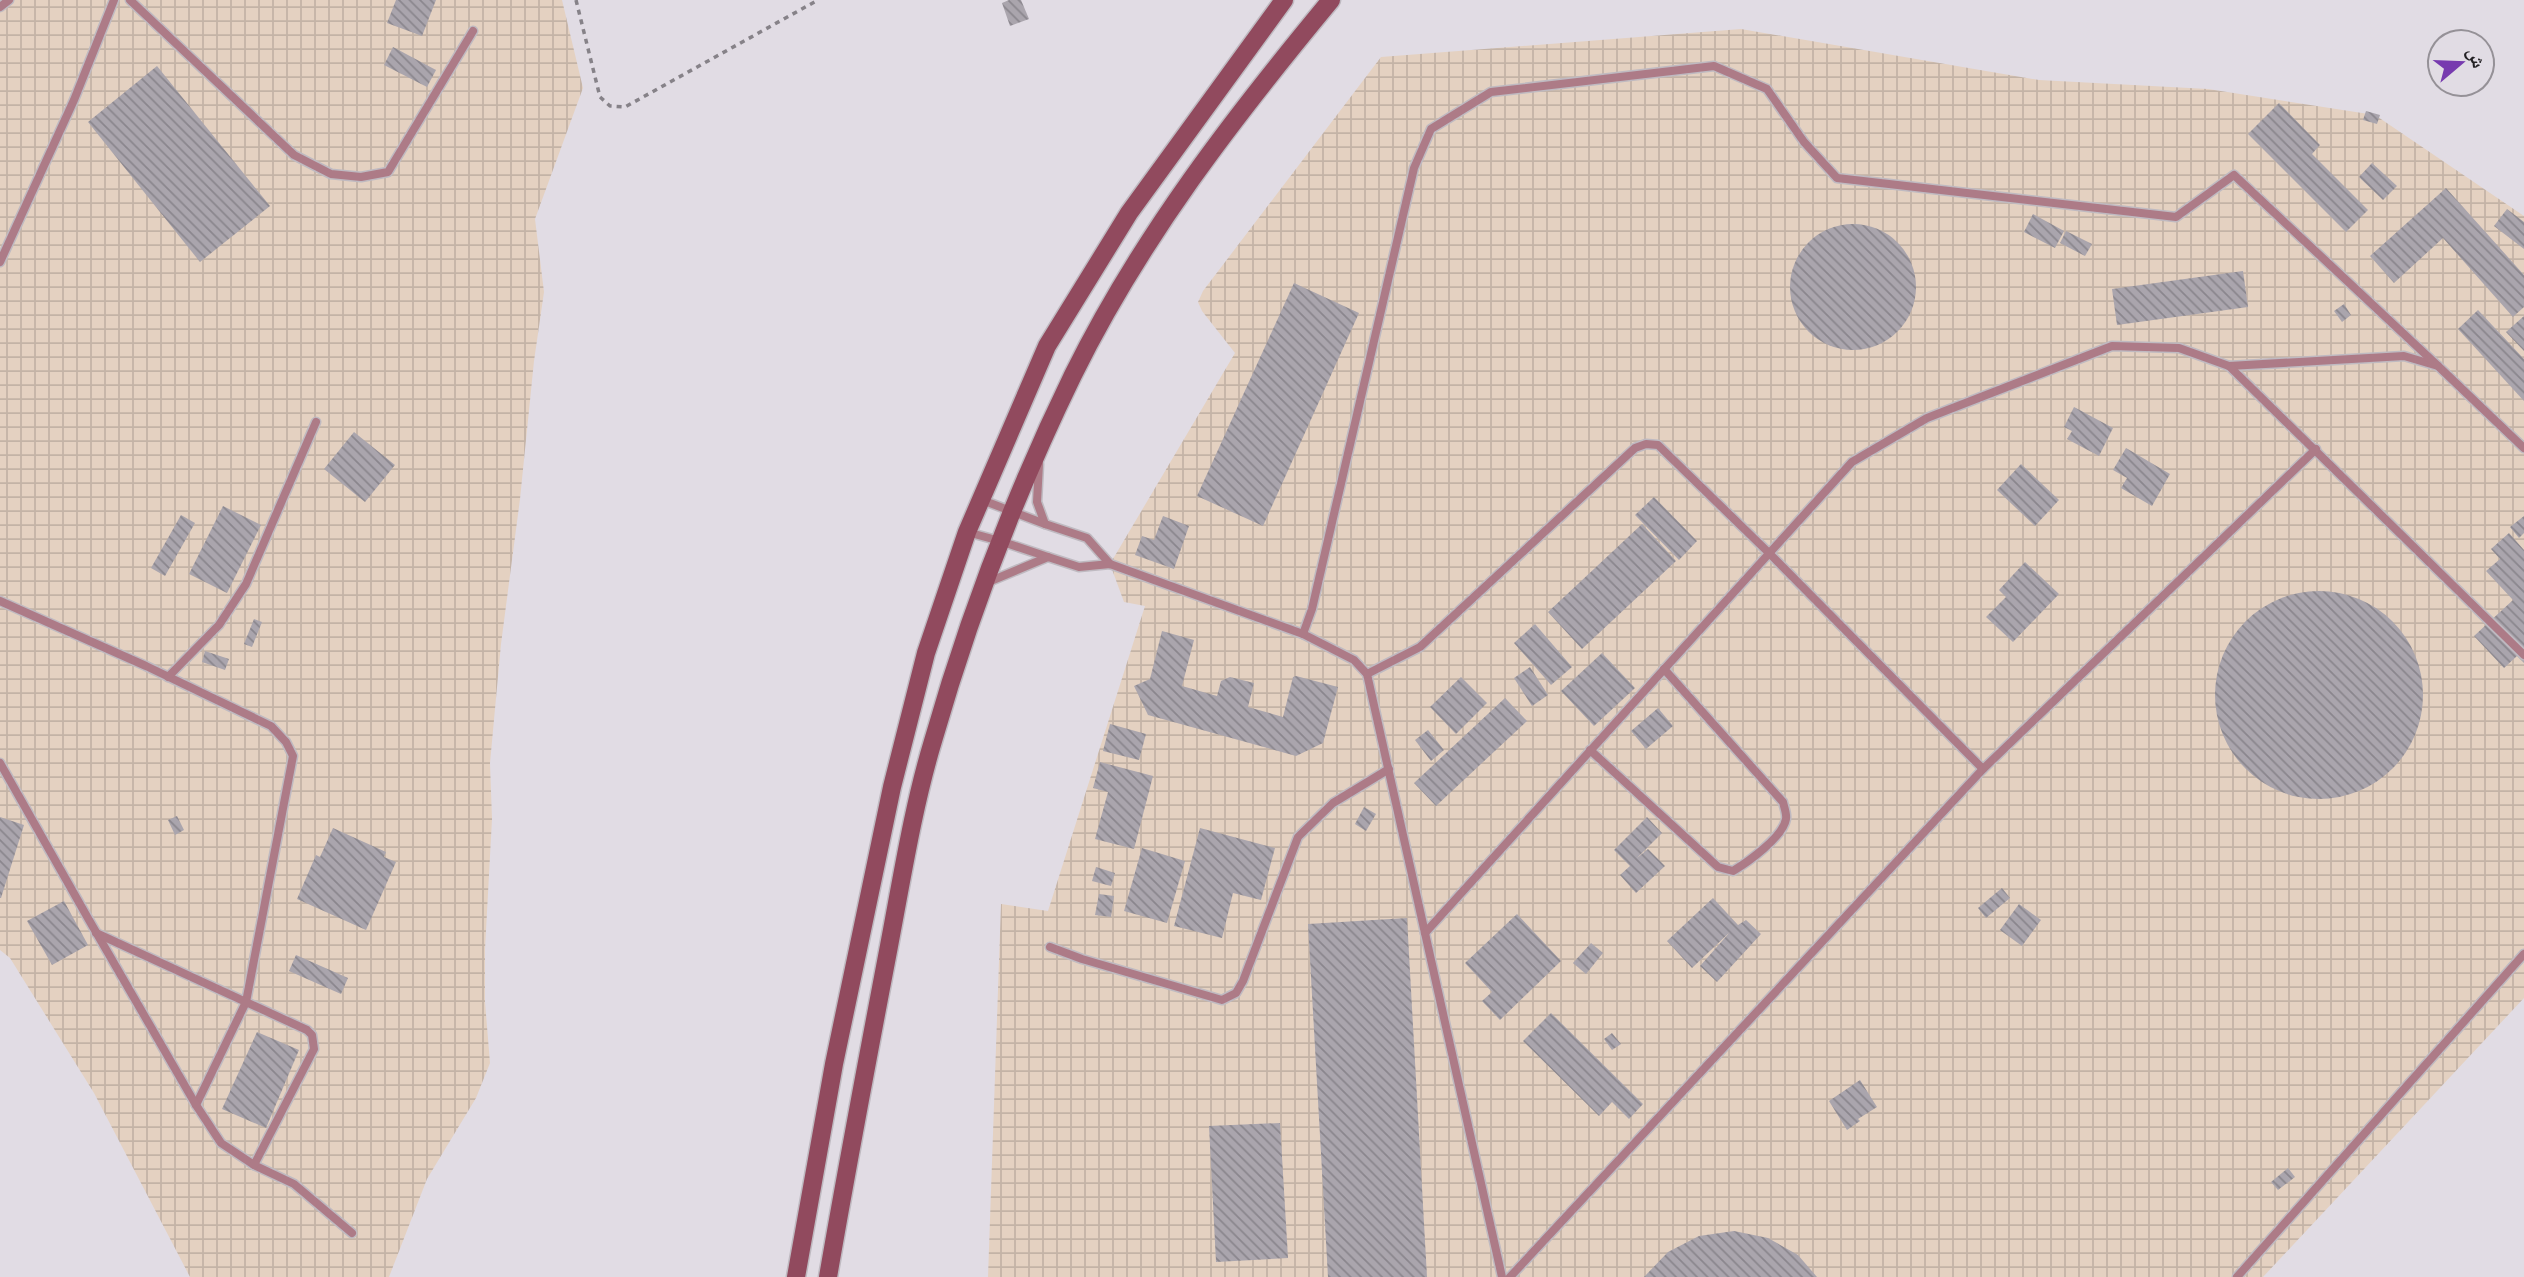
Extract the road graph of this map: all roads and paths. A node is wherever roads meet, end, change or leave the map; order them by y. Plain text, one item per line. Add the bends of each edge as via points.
1 (9, 0) edge
2 (114, 0) edge
3 (130, 0) edge
4 (576, 0) edge
5 (818, 0) edge
6 (1284, 0) edge
7 (1331, 0) edge
8 (0, 7) edge
9 (473, 31) dead end
10 (0, 262) edge
11 (2229, 366) junction
12 (2438, 366) junction
13 (316, 422) dead end
14 (1042, 444) junction
15 (2524, 448) edge
16 (2316, 449) junction
17 (982, 500) junction
18 (1013, 511) junction
19 (1045, 524) junction
20 (967, 532) junction
21 (1000, 541) junction
22 (1769, 553) junction
23 (1048, 557) junction
24 (1110, 564) junction
25 (986, 583) junction
26 (0, 601) edge
27 (1303, 635) junction
28 (2524, 654) edge
29 (1664, 669) junction
30 (1367, 674) junction
31 (168, 677) junction
32 (1590, 750) junction
33 (0, 763) edge
34 (1389, 769) junction
35 (1983, 769) junction
36 (96, 933) junction
37 (1425, 933) junction
38 (1050, 947) dead end
39 (2524, 954) edge
40 (246, 1002) junction
41 (834, 1064) junction
42 (865, 1072) junction
43 (196, 1105) junction
44 (254, 1165) junction
45 (352, 1233) dead end
46 (796, 1277) edge
47 (828, 1277) edge
48 (1502, 1277) edge
49 (1510, 1277) edge
50 (2237, 1277) edge

1 - 8 lane
2 - 10 lane
3 - 9 lane via 295,155 331,174 361,177 388,172
4 - 5 path via 600,97 610,106 625,107
6 - 17 main road via 1129,213 1047,346
7 - 14 main road via 1185,185 1074,373
11 - 12 lane via 2404,356
11 - 16 lane
11 - 22 lane via 2179,348 2112,346 1927,418 1852,462
12 - 15 lane
12 - 27 lane via 2234,175 2176,217 1837,178 1804,142 1767,89 1714,66 1491,92 1431,129 1414,168
13 - 31 lane via 246,584 219,625
14 - 18 main road
14 - 19 lane via 1037,502
16 - 28 lane
16 - 35 lane
17 - 18 lane
17 - 20 main road
18 - 19 lane
18 - 21 main road
19 - 24 lane via 1087,538
20 - 21 lane
20 - 41 main road via 926,653 892,787
21 - 23 lane
21 - 25 main road
22 - 29 lane
22 - 30 lane via 1658,445 1646,444 1635,448 1420,647
22 - 35 lane
23 - 24 lane via 1079,568
23 - 25 lane
24 - 27 lane
25 - 42 main road via 932,744
26 - 31 lane
27 - 30 lane via 1354,660
29 - 32 lane
29 - 32 lane via 1783,802 1787,818 1781,832 1733,871 1718,867
30 - 34 lane
31 - 40 lane via 271,726 293,756
32 - 37 lane
33 - 36 lane
34 - 37 lane
34 - 38 lane via 1334,803 1298,837 1236,993 1222,1000
35 - 49 lane
36 - 40 lane
36 - 43 lane
37 - 48 lane
39 - 50 lane
40 - 43 lane
40 - 44 lane via 307,1030 314,1049
41 - 42 main road
41 - 46 main road
42 - 47 main road
43 - 44 lane via 221,1143
44 - 45 lane via 294,1184

